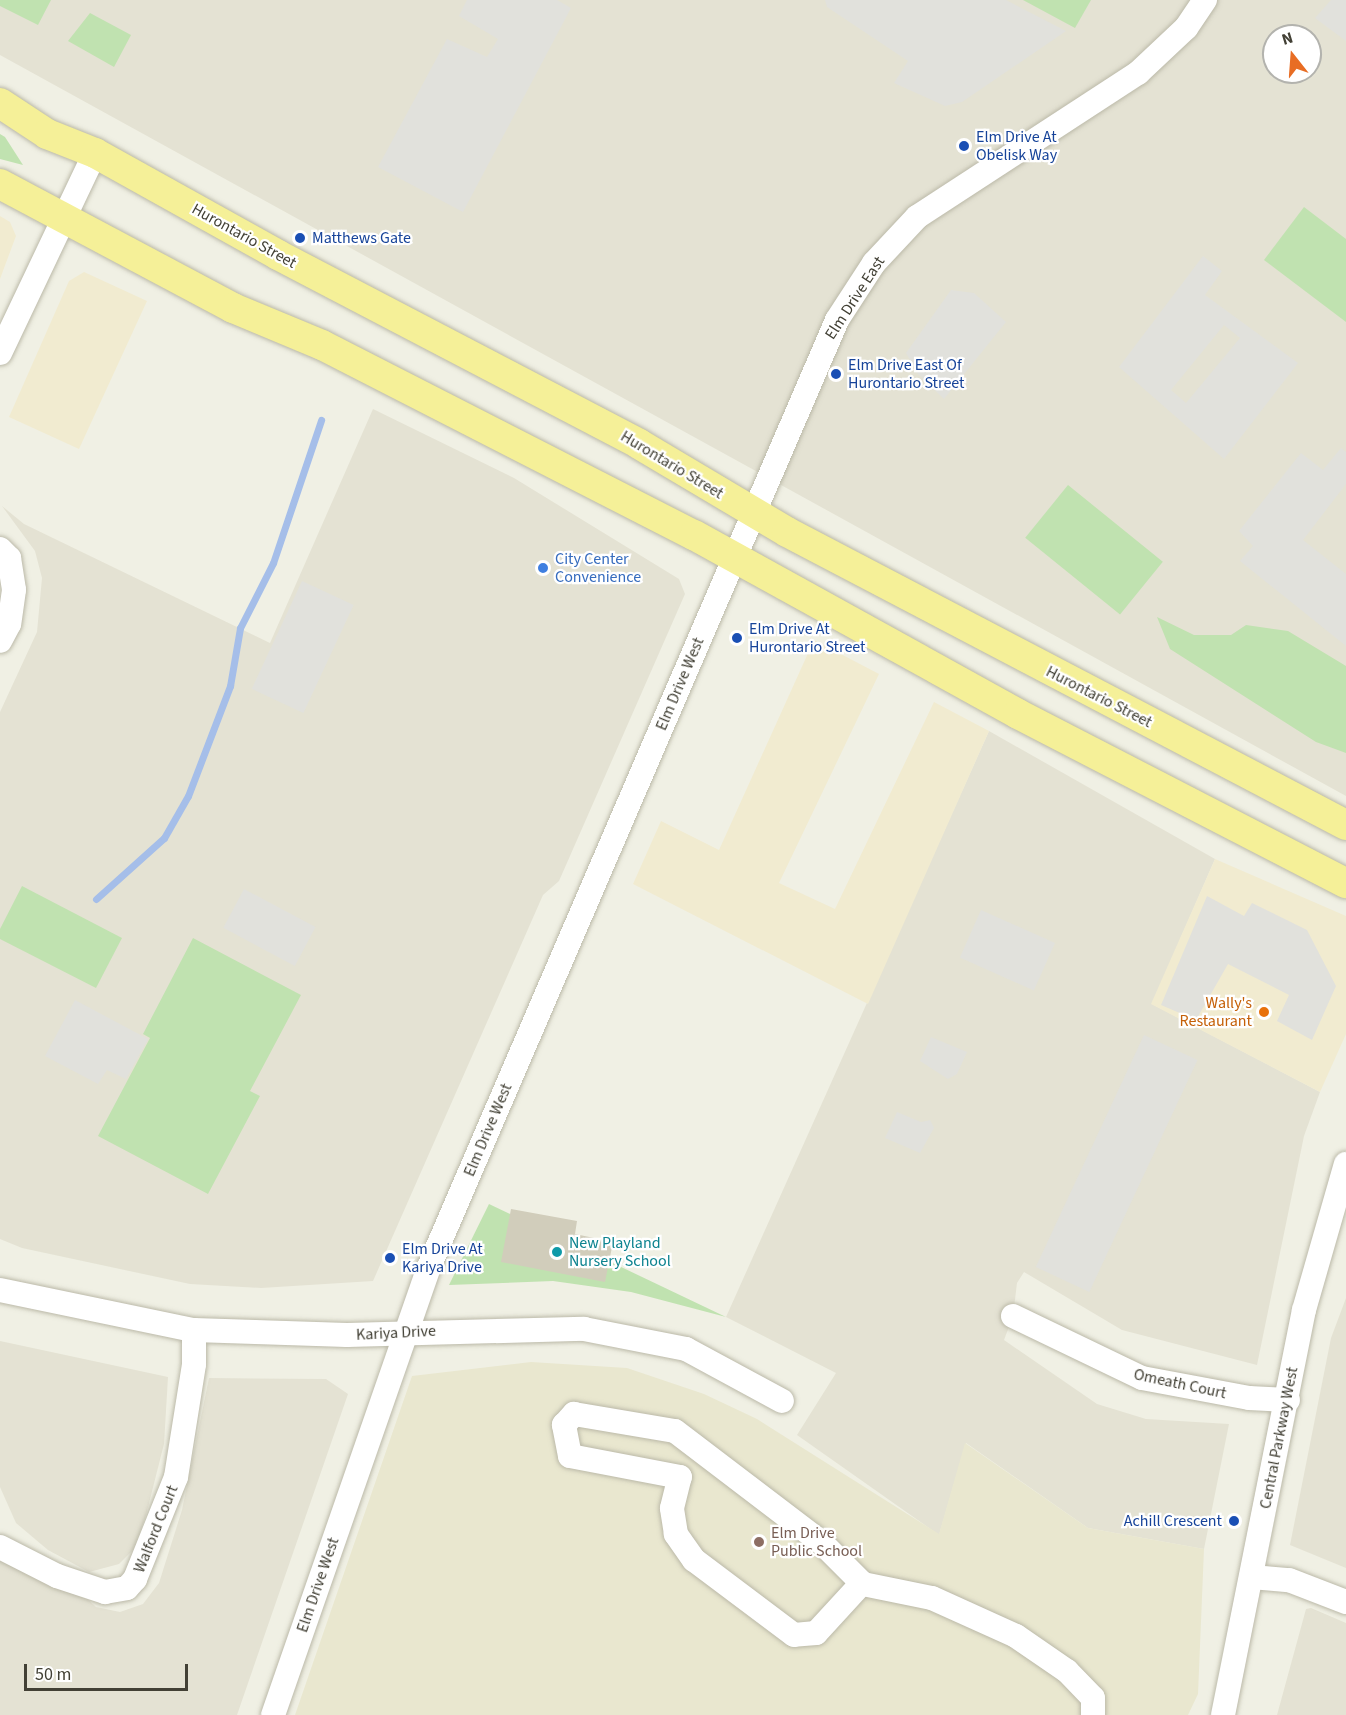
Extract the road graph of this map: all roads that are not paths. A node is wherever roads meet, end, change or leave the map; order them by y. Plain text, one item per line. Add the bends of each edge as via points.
1 (1203, 1) edge
2 (0, 103) edge
3 (95, 153) junction
4 (0, 184) edge
5 (62, 215) junction
6 (0, 353) edge
7 (751, 512) junction
8 (0, 549) edge
9 (735, 557) junction
10 (0, 641) edge
11 (1346, 825) edge
12 (1346, 883) edge
13 (1346, 1164) edge
14 (0, 1290) edge
15 (1013, 1316) dead end
16 (194, 1330) junction
17 (404, 1333) junction
18 (1288, 1400) junction
19 (782, 1401) dead end
20 (0, 1547) edge
21 (1252, 1577) junction
22 (862, 1583) junction
23 (1346, 1602) edge
24 (273, 1715) edge
25 (1093, 1715) edge
26 (1223, 1715) edge

1 - 7 street, Elm Drive East via 1186,28 1138,73 917,217 874,263 837,320
2 - 3 main road, Hurontario Street via 47,134
3 - 5 street
3 - 7 main road, Hurontario Street via 278,255 639,444
4 - 5 main road
5 - 6 street
5 - 9 main road via 233,308 322,345
7 - 9 street, Elm Drive East
7 - 11 main road, Hurontario Street
8 - 10 street via 9,558 14,590 9,624
9 - 12 main road via 1008,709
9 - 17 street, Elm Drive West
13 - 18 street, Central Parkway West via 1304,1310
14 - 16 street, Kariya Drive
15 - 18 street, Omeath Court via 1142,1378 1249,1398
16 - 17 street, Kariya Drive
16 - 20 street, Walford Court via 194,1364 176,1477 135,1579 127,1588 105,1592 57,1576
17 - 19 street, Kariya Drive via 590,1330 686,1349
17 - 24 street, Elm Drive West
18 - 21 street, Central Parkway West
21 - 23 street via 1289,1580
21 - 26 street, Central Parkway West
22 - 22 street via 822,1543 675,1431 573,1414 564,1425 570,1456 680,1477 672,1508 675,1525 694,1560 794,1635 816,1633
22 - 25 street via 932,1598 1016,1636 1067,1671 1093,1698

